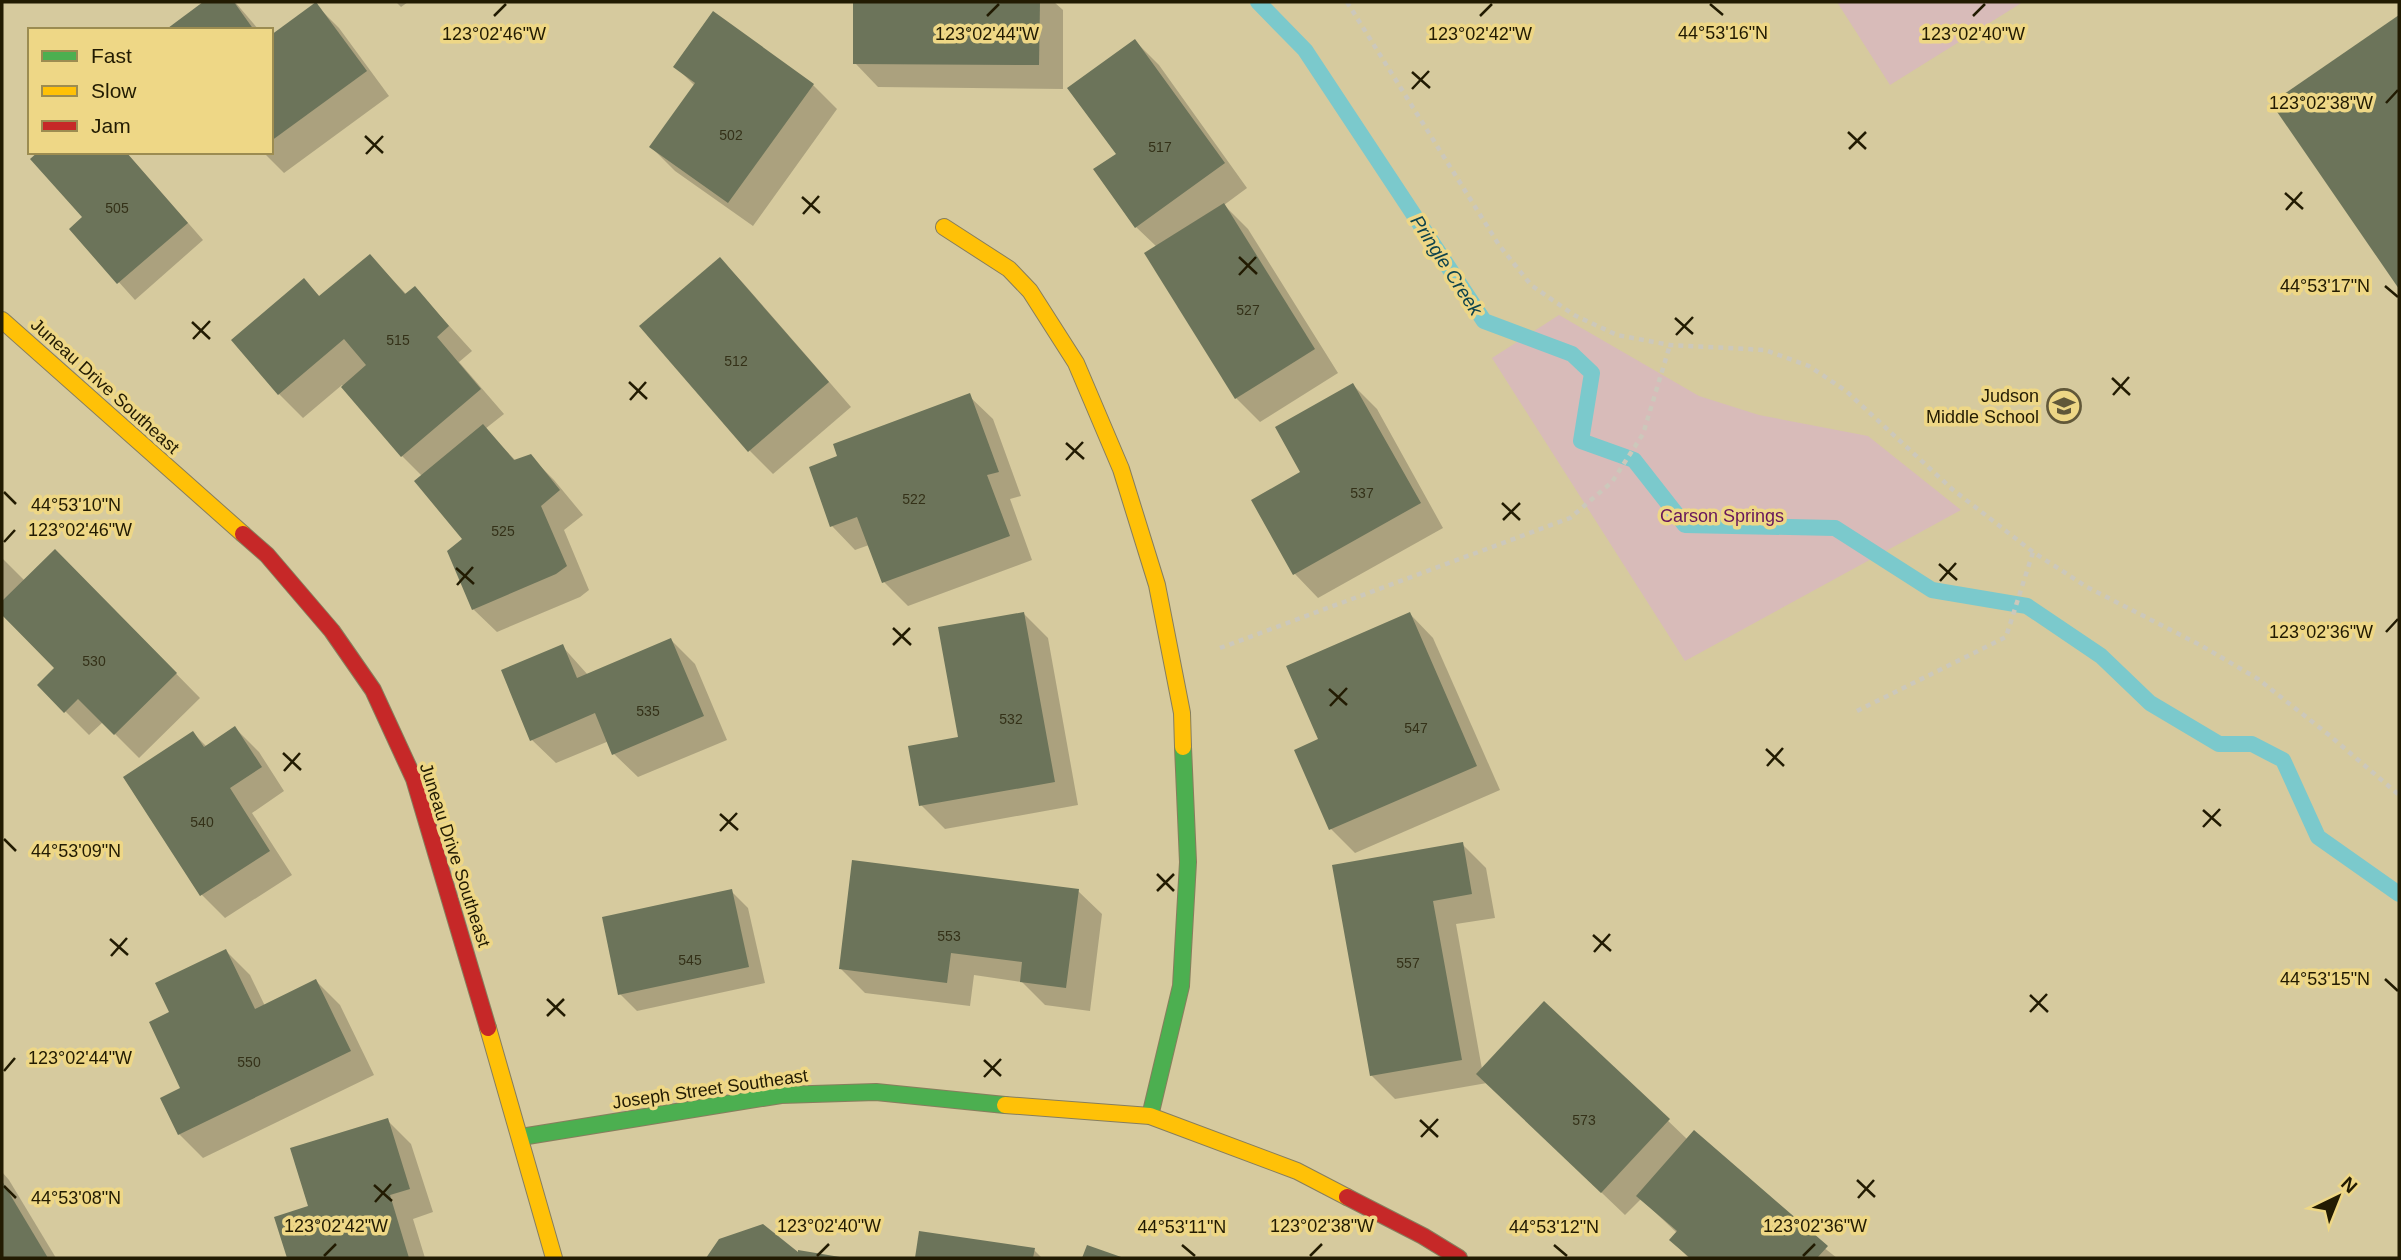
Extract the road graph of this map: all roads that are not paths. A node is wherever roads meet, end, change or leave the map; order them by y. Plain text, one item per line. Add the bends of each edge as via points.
1 (944, 228) dead end
2 (2, 320) edge
3 (1150, 1116) junction
4 (522, 1137) junction
5 (554, 1258) edge
6 (1459, 1258) edge

1 - 3 street via 1009,269 1030,291 1076,363 1121,469 1157,584 1182,713 1188,862 1181,986
2 - 4 street, Juneau Drive Southeast via 267,555 332,631 373,690 414,779
3 - 4 street, Joseph Street Southeast via 863,1092 781,1095
3 - 6 street, Joseph Street Southeast via 1297,1171
4 - 5 street, Juneau Drive Southeast

